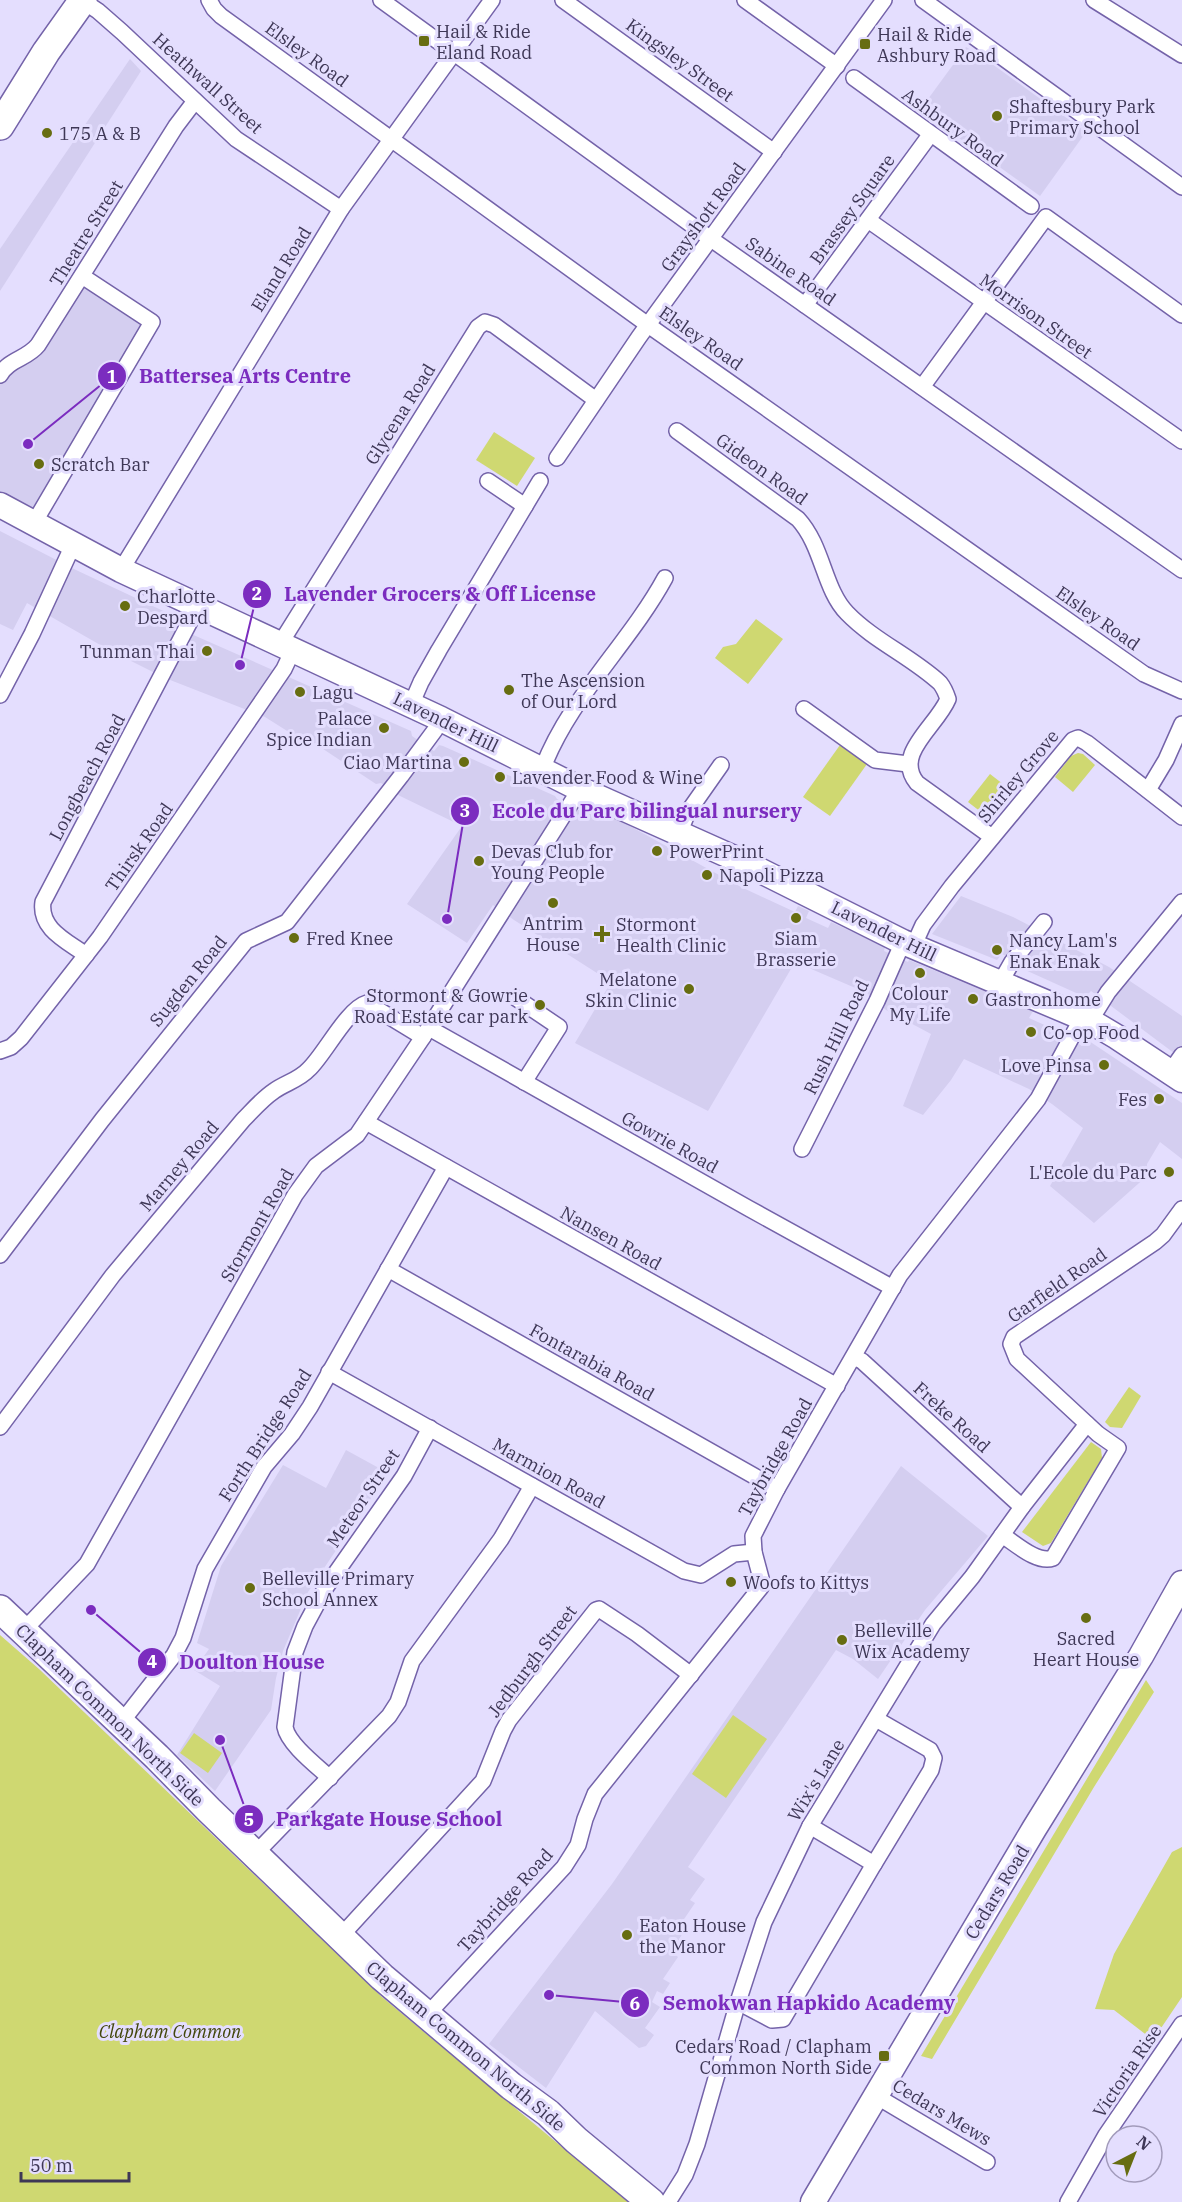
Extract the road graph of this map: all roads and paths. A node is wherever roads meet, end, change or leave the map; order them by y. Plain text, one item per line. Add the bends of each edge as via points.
1 (209, 0) edge
2 (381, 0) edge
3 (492, 0) edge
4 (563, 0) edge
5 (745, 0) edge
6 (884, 0) edge
7 (923, 0) edge
8 (1094, 0) edge
9 (83, 1) edge
10 (454, 53) junction
11 (1182, 55) edge
12 (837, 66) junction
13 (854, 78) dead end
14 (195, 101) junction
15 (0, 126) edge
16 (930, 135) junction
17 (392, 139) junction
18 (774, 152) junction
19 (1182, 187) edge
20 (1031, 206) dead end
21 (340, 209) junction
22 (868, 220) junction
23 (711, 239) junction
24 (82, 276) junction
25 (984, 302) junction
26 (805, 305) junction
27 (1182, 315) edge
28 (648, 325) junction
29 (0, 375) edge
30 (922, 387) junction
31 (596, 400) junction
32 (677, 431) dead end
33 (1182, 441) edge
34 (557, 458) dead end
35 (488, 481) dead end
36 (540, 481) dead end
37 (0, 506) edge
38 (525, 506) junction
39 (34, 523) junction
40 (73, 545) junction
41 (121, 570) junction
42 (1182, 570) edge
43 (665, 578) dead end
44 (198, 606) junction
45 (286, 647) junction
46 (1182, 691) edge
47 (0, 694) edge
48 (411, 705) junction
49 (804, 709) dead end
50 (441, 719) junction
51 (1182, 724) edge
52 (908, 764) junction
53 (722, 765) dead end
54 (542, 770) junction
55 (580, 789) junction
56 (1148, 790) junction
57 (1182, 817) edge
58 (680, 832) junction
59 (992, 837) junction
60 (1182, 902) edge
61 (1044, 922) dead end
62 (908, 944) junction
63 (86, 955) junction
64 (1000, 983) junction
65 (516, 998) dead end
66 (1086, 1020) junction
67 (426, 1032) junction
68 (0, 1051) edge
69 (1178, 1069) edge
70 (524, 1082) junction
71 (366, 1122) junction
72 (802, 1149) dead end
73 (446, 1167) junction
74 (1182, 1209) edge
75 (0, 1255) edge
76 (388, 1269) junction
77 (893, 1287) junction
78 (854, 1357) junction
79 (329, 1372) junction
80 (837, 1386) junction
81 (1087, 1424) junction
82 (0, 1427) edge
83 (430, 1428) junction
84 (532, 1486) junction
85 (777, 1489) junction
86 (1022, 1507) junction
87 (1002, 1535) junction
88 (754, 1552) junction
89 (1182, 1583) edge
90 (0, 1609) edge
91 (23, 1631) junction
92 (691, 1675) junction
93 (876, 1719) junction
94 (120, 1724) junction
95 (330, 1778) junction
96 (810, 1826) junction
97 (254, 1855) junction
98 (874, 1864) junction
99 (340, 1937) junction
100 (738, 2002) junction
101 (426, 2016) junction
102 (1182, 2025) edge
103 (876, 2096) junction
104 (987, 2162) dead end
105 (651, 2202) edge
106 (668, 2202) edge
107 (813, 2202) edge
108 (1068, 2202) edge

1 - 17 street, Elsley Road via 221,16
2 - 10 street, Sabine Road
3 - 10 street, Eland Road
4 - 18 street, Kingsley Street
5 - 12 street
6 - 12 street, Grayshott Road
7 - 19 street
8 - 11 street
9 - 14 street, Heathwall Street
9 - 15 highway
10 - 17 street, Eland Road
10 - 23 street, Sabine Road
12 - 18 street, Grayshott Road
13 - 16 street, Ashbury Road
14 - 21 street, Heathwall Street via 236,139
14 - 24 street, Theatre Street
16 - 20 street, Ashbury Road
16 - 22 street, Brassey Square
17 - 21 street, Eland Road
17 - 28 street, Elsley Road
18 - 23 street, Grayshott Road
21 - 41 street, Eland Road
22 - 25 street, Morrison Street
22 - 26 street, Brassey Square
23 - 26 street, Sabine Road
23 - 28 street, Grayshott Road
24 - 29 street, Theatre Street via 34,350 10,362
24 - 39 street via 152,322
25 - 27 street via 1046,217
25 - 30 street
25 - 33 street, Morrison Street
26 - 30 street, Sabine Road
28 - 31 street, Grayshott Road
28 - 46 street, Elsley Road via 1144,674
30 - 42 street, Sabine Road
31 - 34 street, Grayshott Road
31 - 45 street, Glycena Road via 494,324 485,322 478,327
32 - 52 street, Gideon Road via 798,519 814,542 845,612 945,691 948,699 944,709 911,753
35 - 38 street
36 - 38 street
37 - 39 main road, Lavender Hill
38 - 48 street
39 - 40 main road, Lavender Hill
40 - 41 main road, Lavender Hill
40 - 47 street
41 - 44 main road, Lavender Hill
43 - 54 street via 568,718
44 - 45 main road, Lavender Hill
44 - 63 street, Longbeach Road via 43,902 43,917 49,926
45 - 48 main road, Lavender Hill
45 - 63 street, Thirsk Road via 284,669
48 - 50 main road, Lavender Hill
49 - 52 street via 875,760
50 - 54 main road, Lavender Hill
50 - 75 street, Sugden Road via 287,922 246,940
51 - 56 street
52 - 59 street via 916,783
53 - 58 street via 688,812
54 - 55 main road, Lavender Hill
55 - 58 main road, Lavender Hill
55 - 67 street, Stormont Road
56 - 57 street, Shirley Grove
56 - 59 street, Shirley Grove via 1078,738
58 - 62 main road, Lavender Hill
59 - 62 street, Shirley Grove
60 - 66 street, Taybridge Road
61 - 64 street
62 - 64 main road, Lavender Hill
62 - 72 street, Rush Hill Road
63 - 68 street, Thirsk Road via 21,1038
64 - 66 main road, Lavender Hill
65 - 70 street via 559,1027
66 - 69 main road, Lavender Hill
66 - 77 street, Taybridge Road via 1038,1099
67 - 70 street, Gowrie Road
67 - 71 street, Stormont Road
67 - 82 street, Marney Road via 367,1003 360,1005 309,1069 263,1099 243,1120 113,1275
70 - 77 street, Gowrie Road
71 - 73 street, Nansen Road
71 - 91 street, Stormont Road via 352,1140 332,1152 307,1177 87,1564
73 - 76 street, Forth Bridge Road
73 - 80 street, Nansen Road
74 - 81 street, Garfield Road via 1155,1242 1014,1337 1011,1344 1017,1359
76 - 79 street, Forth Bridge Road
76 - 85 street, Fontarabia Road
77 - 78 street, Taybridge Road
78 - 80 street, Taybridge Road
78 - 86 street, Freke Road
79 - 83 street, Marmion Road
79 - 94 street, Forth Bridge Road via 297,1427 264,1467 205,1569 174,1655
80 - 85 street, Taybridge Road
81 - 86 street, Wix's Lane
81 - 87 street via 1118,1448 1053,1558 1036,1557
83 - 84 street, Marmion Road
83 - 95 street, Meteor Street via 404,1476 316,1604 295,1652 286,1733
84 - 88 street, Marmion Road via 690,1573 701,1575 734,1554
84 - 95 street via 501,1539 412,1660 394,1709
85 - 88 street, Taybridge Road via 753,1536
86 - 87 street, Wix's Lane
87 - 93 street, Wix's Lane via 933,1624
88 - 92 street, Taybridge Road via 761,1587
89 - 103 main road, Cedars Road
90 - 91 highway, Clapham Common North Side
91 - 94 highway, Clapham Common North Side
92 - 99 street, Jedburgh Street via 637,1634 596,1610 509,1720 483,1781
92 - 101 street, Taybridge Road via 596,1794 578,1845 564,1866
93 - 96 street, Wix's Lane
93 - 98 street via 930,1750 934,1758 931,1770
94 - 97 highway, Clapham Common North Side
95 - 97 street
96 - 98 street
96 - 100 street, Wix's Lane via 764,1922
97 - 99 highway, Clapham Common North Side
98 - 100 street via 783,2019 772,2020
99 - 101 highway, Clapham Common North Side
100 - 106 street, Wix's Lane via 697,2144 685,2175
101 - 105 highway, Clapham Common North Side
102 - 108 street, Victoria Rise via 1107,2135
103 - 104 street, Cedars Mews
103 - 107 main road, Cedars Road

